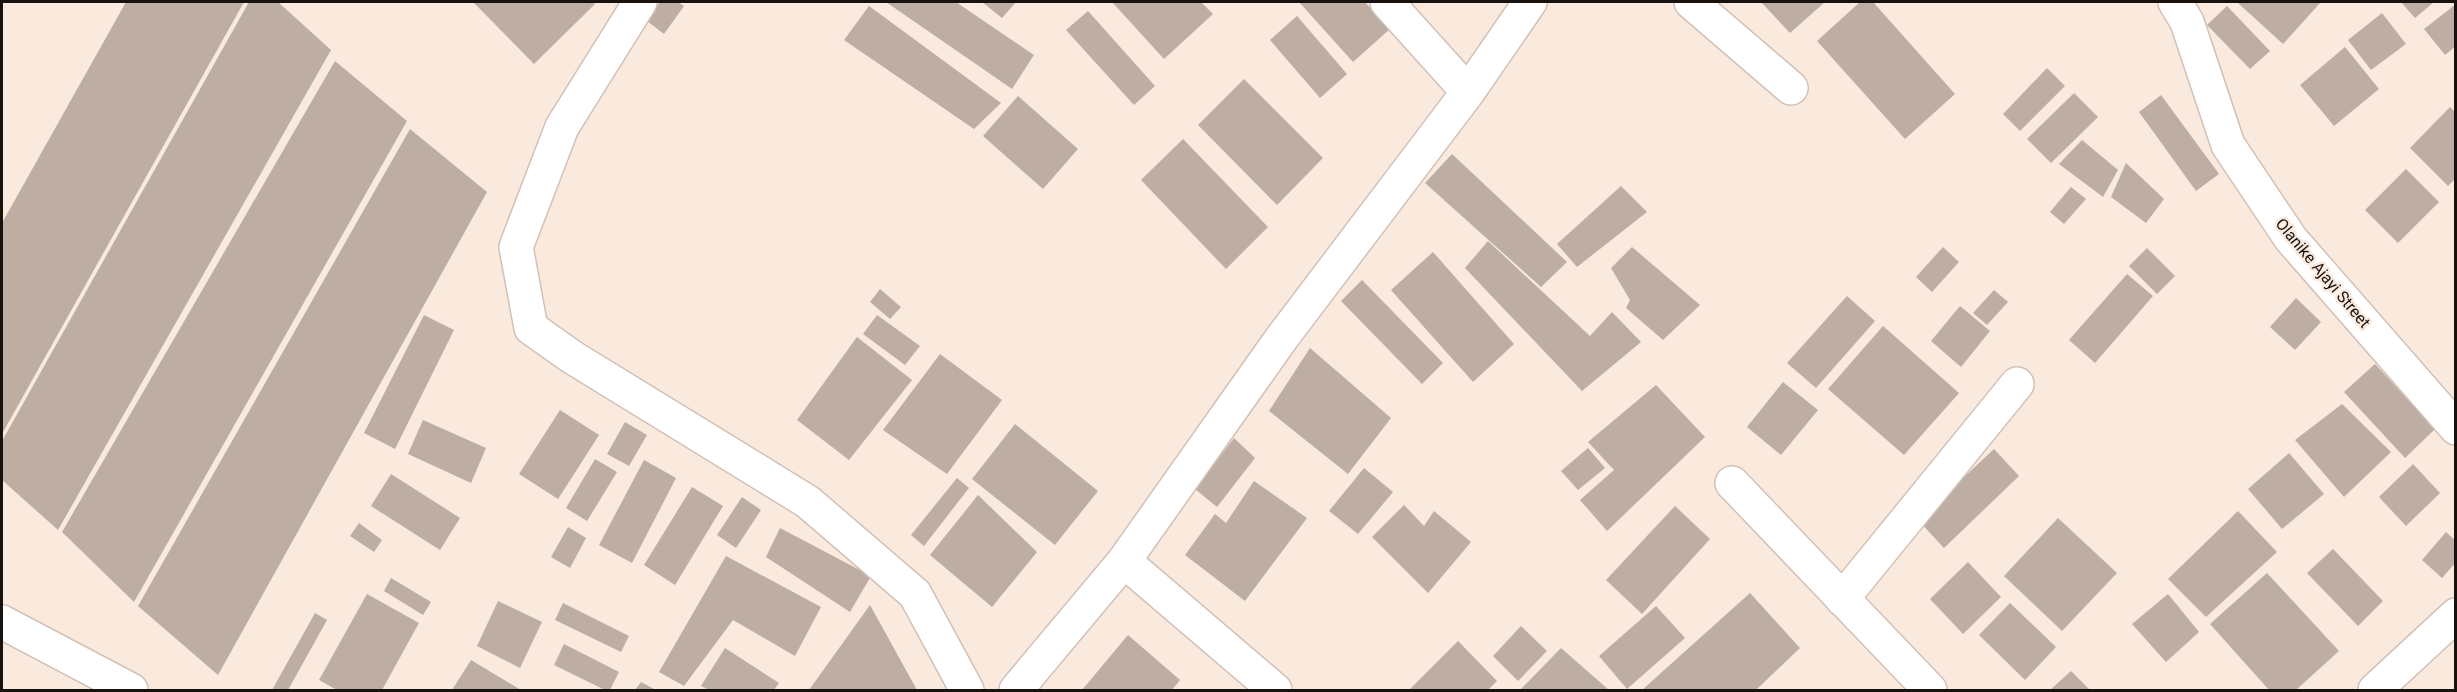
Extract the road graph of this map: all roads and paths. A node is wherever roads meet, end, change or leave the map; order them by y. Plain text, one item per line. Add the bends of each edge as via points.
1 (640, 2) edge
2 (1387, 2) edge
3 (1530, 2) edge
4 (1691, 2) edge
5 (2175, 2) edge
6 (1791, 88) dead end
7 (1468, 92) junction
8 (2017, 384) dead end
9 (2456, 428) edge
10 (1732, 483) dead end
11 (1124, 561) junction
12 (1842, 599) junction
13 (2456, 615) edge
14 (2, 622) edge
15 (131, 690) edge
16 (967, 690) edge
17 (1016, 690) edge
18 (1275, 690) edge
19 (1930, 690) edge
20 (2375, 690) edge

1 - 16 street via 562,127 516,247 531,328 808,502 915,594
2 - 7 street
3 - 7 street
4 - 6 street
5 - 9 street, Olanike Ajayi Street via 2187,22 2228,145 2291,239
7 - 11 street via 1281,339
8 - 12 street
10 - 12 street
11 - 17 street
11 - 18 street
12 - 19 street
13 - 20 street
14 - 15 street

